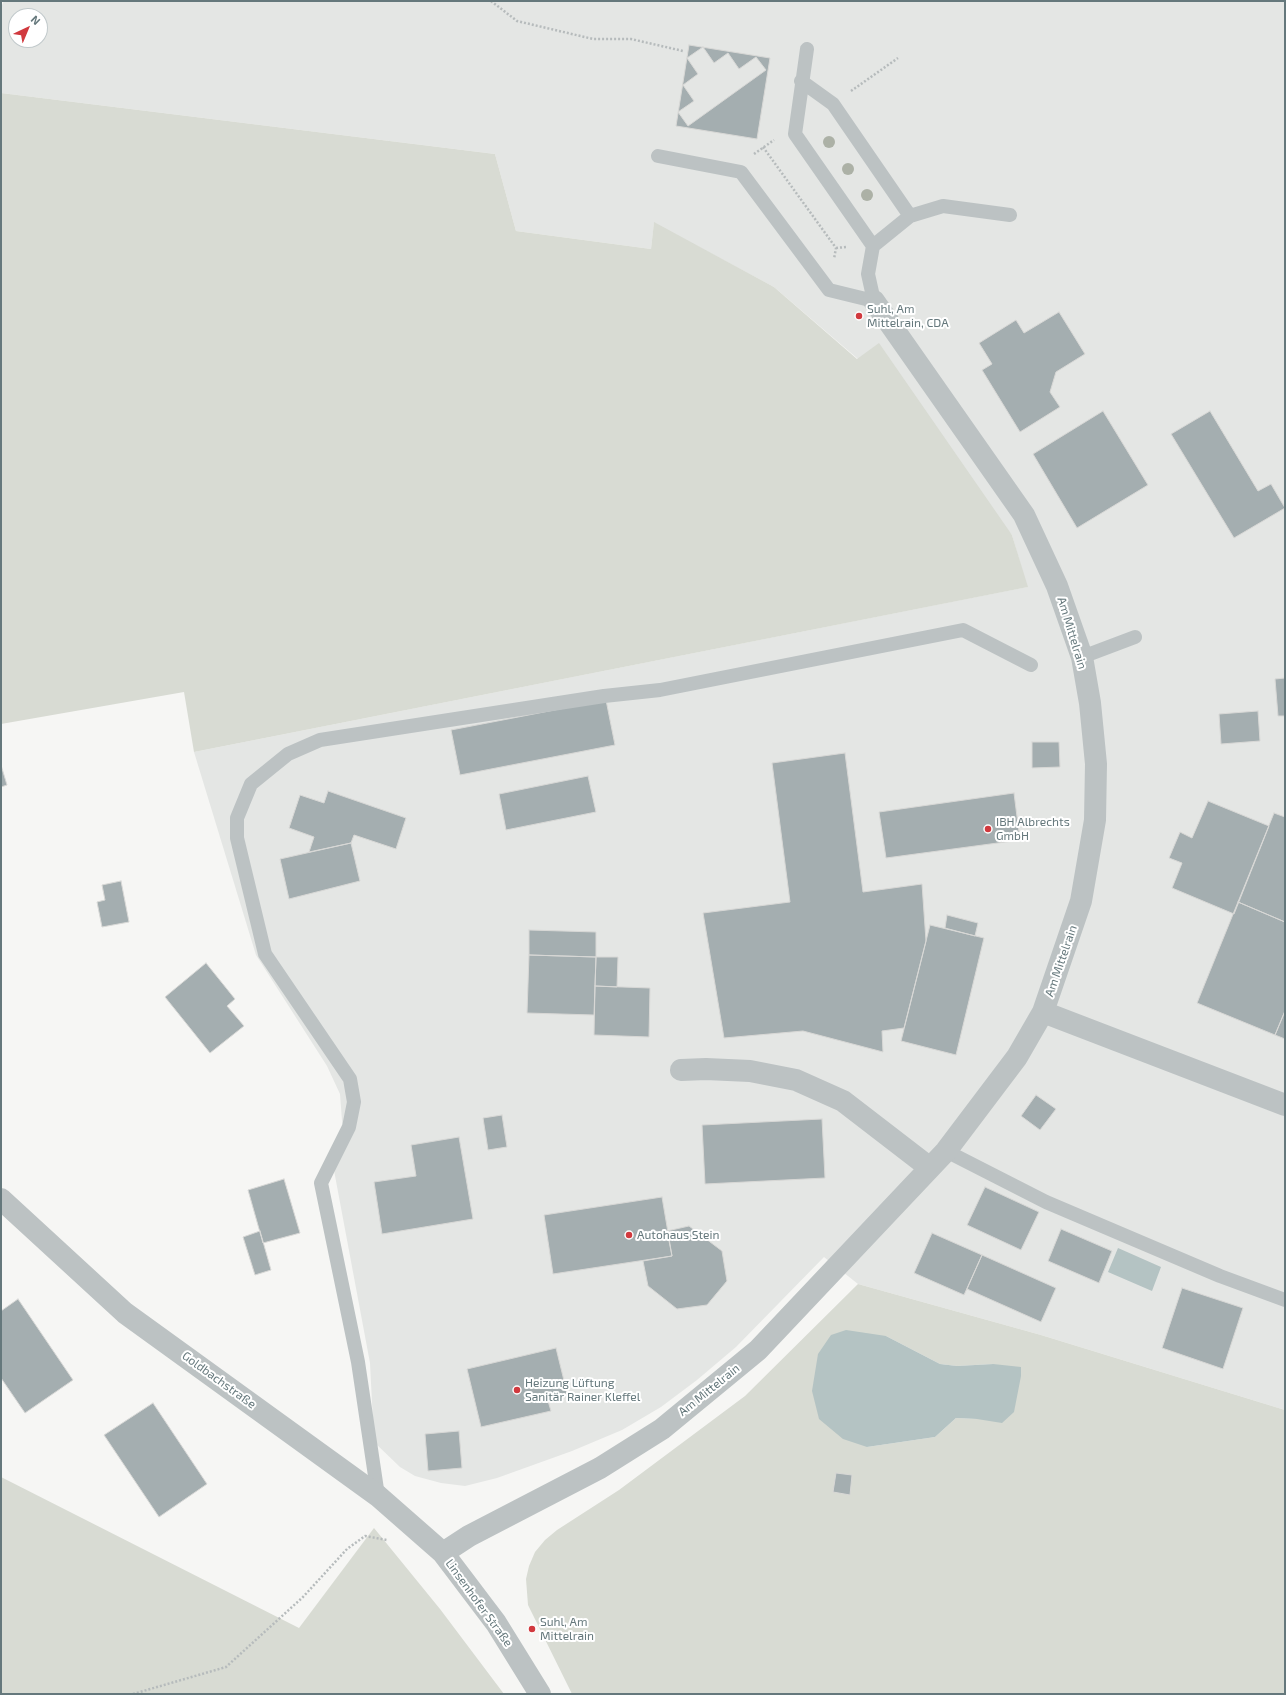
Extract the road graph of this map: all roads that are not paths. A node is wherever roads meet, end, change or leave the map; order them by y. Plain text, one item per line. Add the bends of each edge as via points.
1 (807, 49) dead end
2 (801, 81) junction
3 (658, 156) dead end
4 (1010, 215) dead end
5 (910, 216) junction
6 (873, 246) junction
7 (874, 301) junction
8 (1135, 637) dead end
9 (1082, 657) junction
10 (1031, 666) dead end
11 (1043, 1012) junction
12 (681, 1070) dead end
13 (1285, 1105) edge
14 (946, 1151) junction
15 (930, 1168) junction
16 (1, 1199) edge
17 (1285, 1300) edge
18 (378, 1496) junction
19 (443, 1553) junction
20 (540, 1694) edge

1 - 2 lane
2 - 5 lane via 833,104
2 - 6 lane via 795,134
3 - 7 lane via 741,172 829,290
4 - 5 lane via 942,206
5 - 6 lane
6 - 7 lane via 868,274
7 - 9 street, Am Mittelrain via 1024,515 1057,586
8 - 9 lane
9 - 11 street, Am Mittelrain via 1096,764 1095,820 1081,901
10 - 18 lane via 963,630 660,690 604,696 320,740 288,754 250,784 237,818 237,838 265,954 350,1079 354,1102 349,1127 321,1183 358,1362
11 - 13 street, Am Mittelrain
11 - 14 street, Am Mittelrain via 1017,1057
12 - 15 street via 750,1071 796,1080 843,1101
14 - 15 street, Am Mittelrain
14 - 17 lane via 1046,1202 1220,1276
15 - 19 street, Am Mittelrain via 758,1350 662,1429 600,1468 469,1536
16 - 18 street, Goldbachstraße via 125,1313
18 - 19 street, Goldbachstraße
19 - 20 street, Linsenhofer Straße via 496,1623

